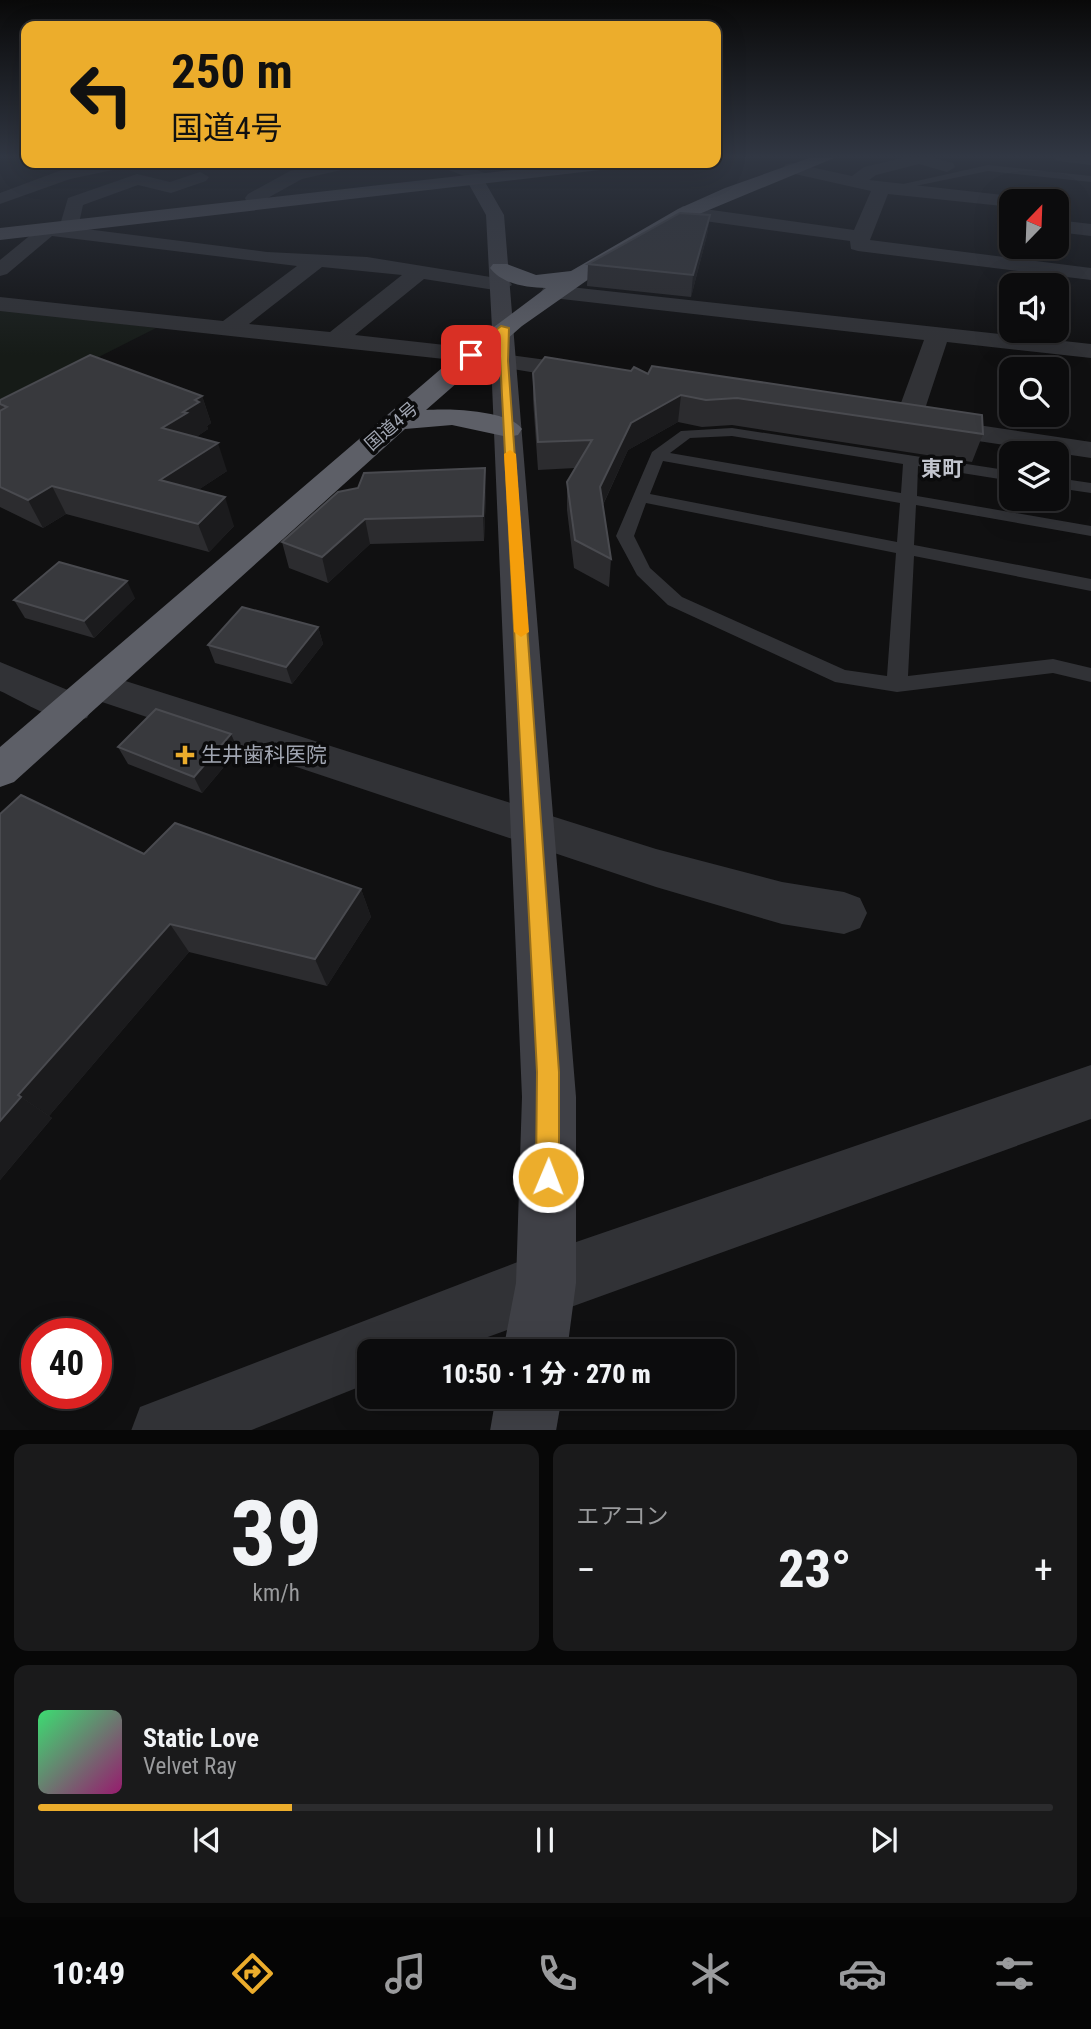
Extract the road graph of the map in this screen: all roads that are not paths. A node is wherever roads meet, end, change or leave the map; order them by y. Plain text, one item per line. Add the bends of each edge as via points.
1 (71, 223) edge
2 (98, 223) edge
3 (496, 223) edge
4 (664, 223) edge
5 (868, 223) edge
6 (888, 223) edge
7 (70, 226) junction
8 (1069, 227) edge
9 (893, 228) dead end
10 (43, 229) junction
11 (1091, 230) edge
12 (0, 234) edge
13 (22, 254) junction
14 (49, 257) dead end
15 (318, 260) junction
16 (0, 270) edge
17 (420, 271) junction
18 (1091, 274) edge
19 (576, 276) junction
20 (500, 277) junction
21 (552, 292) junction
22 (0, 304) edge
23 (229, 328) junction
24 (939, 332) junction
25 (335, 340) junction
26 (493, 348) junction
27 (1091, 351) edge
28 (622, 379) edge
29 (880, 418) edge
30 (907, 422) junction
31 (394, 423) junction
32 (508, 429) junction
33 (1091, 450) edge
34 (657, 455) junction
35 (911, 460) junction
36 (999, 474) edge
37 (1069, 485) edge
38 (1091, 488) edge
39 (639, 497) junction
40 (909, 499) junction
41 (1091, 531) edge
42 (906, 550) junction
43 (1091, 585) edge
44 (0, 675) edge
45 (1091, 675) edge
46 (897, 685) junction
47 (85, 697) junction
48 (0, 771) edge
49 (534, 829) junction
50 (844, 913) dead end
51 (1091, 1092) edge
52 (546, 1283) junction
53 (537, 1339) edge
54 (526, 1409) edge
55 (164, 1430) edge
56 (523, 1430) edge

1 - 7 street
2 - 7 main road
3 - 20 street
4 - 19 highway, 国道4号
5 - 18 street via 858,245
6 - 9 street
7 - 10 main road
8 - 11 street
10 - 12 main road
10 - 13 street via 43,235
10 - 15 street via 267,258
13 - 14 street
13 - 16 street
15 - 17 street
15 - 23 street
17 - 20 street
17 - 25 street
19 - 20 highway via 541,282
19 - 21 highway, 国道4号
20 - 26 street
21 - 24 street
21 - 26 highway, 国道4号
22 - 23 street
23 - 25 street
24 - 27 street
24 - 30 street
25 - 26 street
26 - 28 street
26 - 31 highway, 国道4号
26 - 32 street
29 - 30 street
30 - 33 street
31 - 32 highway via 452,415
31 - 47 highway, 国道4号
32 - 49 street
34 - 35 lane via 686,435 732,432
34 - 39 lane
34 - 40 lane
35 - 36 lane
35 - 40 lane
37 - 38 lane
39 - 42 lane
39 - 46 lane via 625,536 643,570 675,601 842,677
40 - 41 lane
40 - 42 lane
42 - 43 lane
42 - 46 lane
44 - 47 street
45 - 46 lane via 1053,666
47 - 48 highway, 国道4号
47 - 49 street
49 - 50 street via 716,886
49 - 52 street via 549,1097
51 - 52 street
52 - 53 street
52 - 55 street
54 - 56 street

